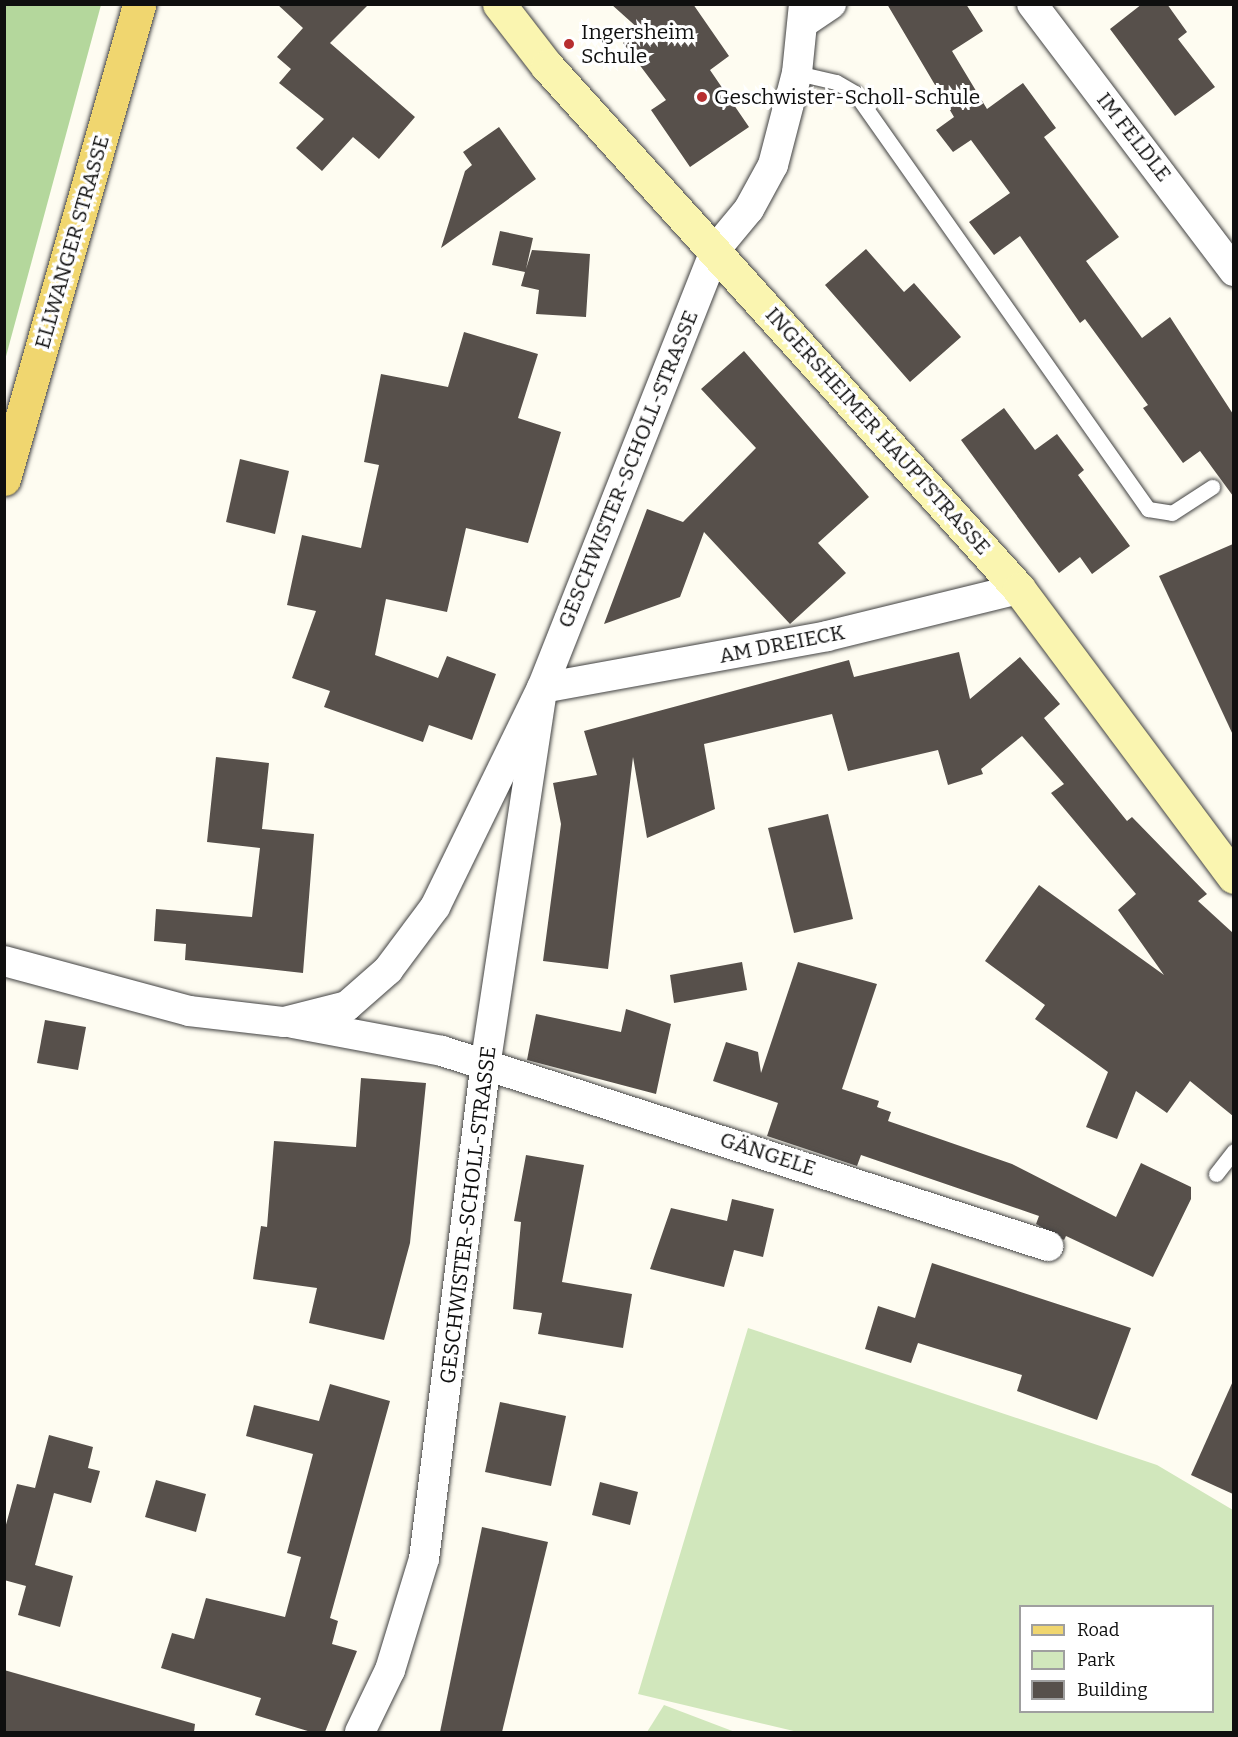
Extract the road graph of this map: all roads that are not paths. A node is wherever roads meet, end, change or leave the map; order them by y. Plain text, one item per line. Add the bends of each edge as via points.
1 (139, 4) edge
2 (499, 4) edge
3 (831, 4) edge
4 (1032, 4) edge
5 (804, 14) edge
6 (797, 73) junction
7 (715, 250) junction
8 (1233, 271) edge
9 (4, 479) edge
10 (1212, 487) dead end
11 (1019, 589) junction
12 (542, 688) junction
13 (1233, 878) edge
14 (4, 961) edge
15 (284, 1022) junction
16 (485, 1067) junction
17 (1233, 1151) edge
18 (1216, 1174) dead end
19 (1048, 1246) dead end
20 (360, 1732) edge

1 - 9 main road, ELLWANGER STRASSE
2 - 7 street, INGERSHEIMER HAUPTSTRASSE via 547,66
3 - 5 street
4 - 8 street, IM FELDLE
5 - 6 street, GESCHWISTER-SCHOLL-STRASSE
6 - 7 street, GESCHWISTER-SCHOLL-STRASSE via 772,165 749,209
6 - 10 lane via 836,82 855,93 1148,509 1172,513
7 - 11 street, INGERSHEIMER HAUPTSTRASSE
7 - 12 street, GESCHWISTER-SCHOLL-STRASSE
11 - 12 street, AM DREIECK via 827,636
11 - 13 street, INGERSHEIMER HAUPTSTRASSE
12 - 15 street, GESCHWISTER-SCHOLL-STRASSE via 435,908 388,970 347,1006
12 - 16 street, GESCHWISTER-SCHOLL-STRASSE
14 - 15 street, GESCHWISTER-SCHOLL-STRASSE via 189,1011
15 - 16 street, GÄNGELE via 442,1051
16 - 19 street, GÄNGELE
16 - 20 street, GESCHWISTER-SCHOLL-STRASSE via 424,1559 390,1670
17 - 18 lane

